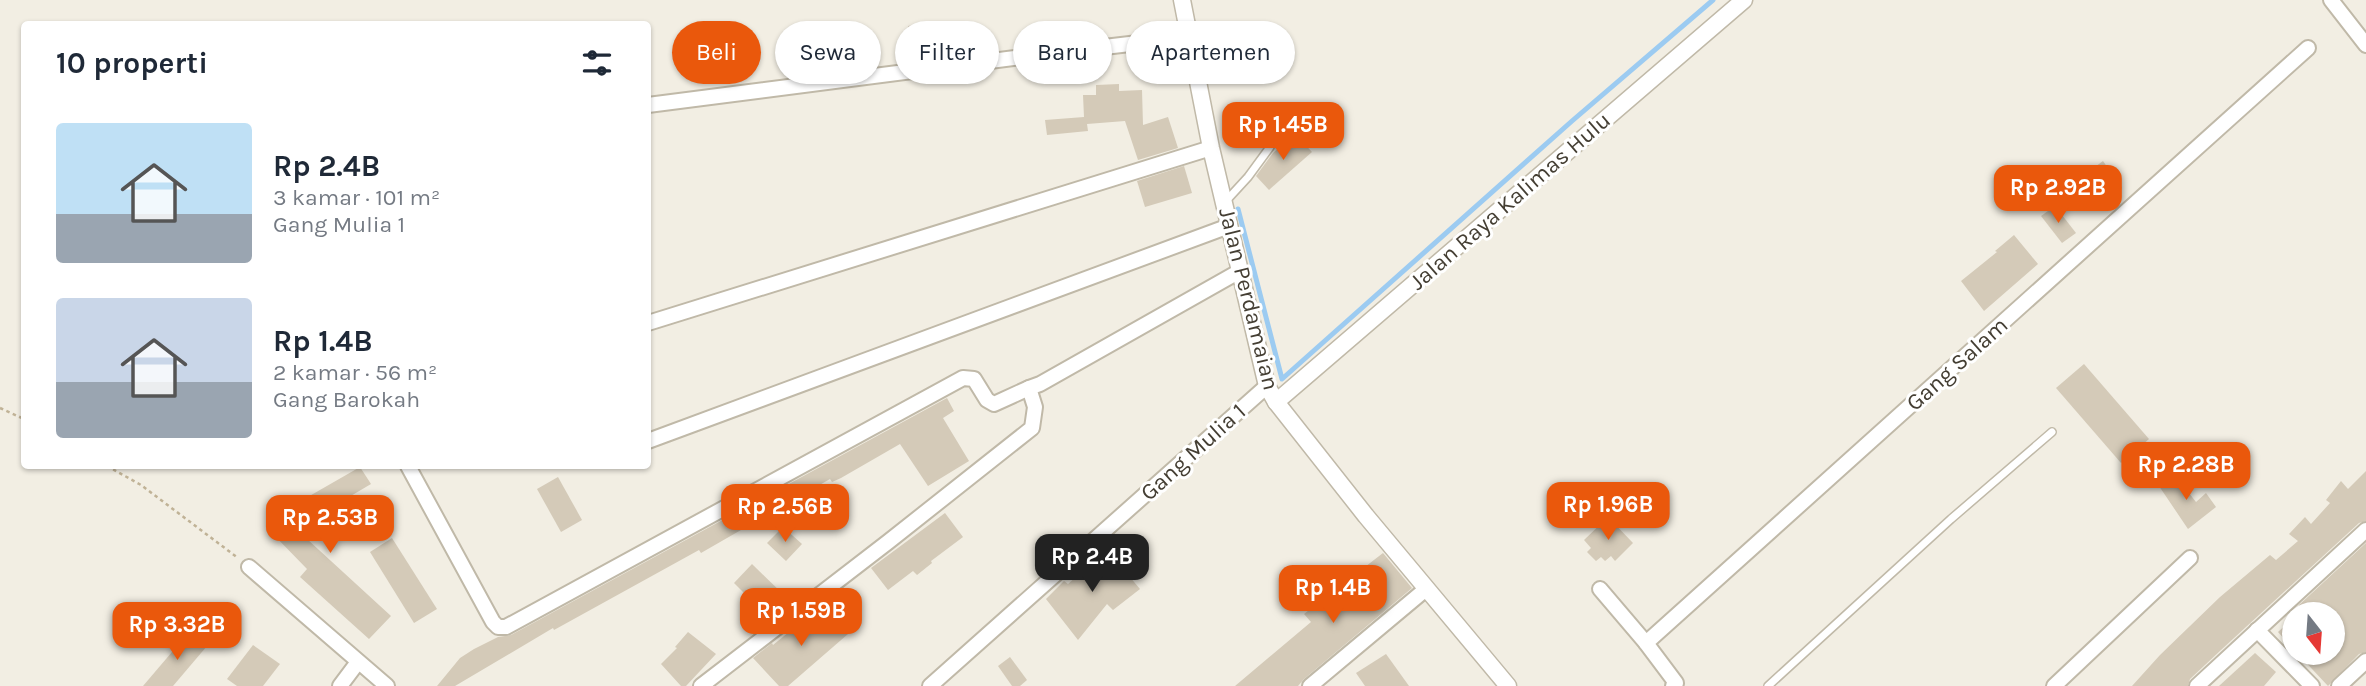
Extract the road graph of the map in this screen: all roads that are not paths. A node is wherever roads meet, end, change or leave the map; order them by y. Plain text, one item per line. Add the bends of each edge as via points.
1 (1182, 0) edge
2 (1744, 0) edge
3 (2331, 0) edge
4 (1186, 21) edge
5 (1126, 44) edge
6 (2366, 45) edge
7 (2308, 48) dead end
8 (1198, 84) edge
9 (651, 105) edge
10 (1211, 148) junction
11 (1270, 148) dead end
12 (1225, 202) junction
13 (1229, 226) junction
14 (1240, 271) junction
15 (651, 322) edge
16 (1267, 386) junction
17 (1030, 388) junction
18 (1276, 402) junction
19 (2052, 432) dead end
20 (651, 440) edge
21 (410, 469) edge
22 (2366, 530) edge
23 (2190, 558) dead end
24 (249, 567) road end
25 (1426, 589) junction
26 (1601, 589) dead end
27 (2257, 630) junction
28 (1646, 643) junction
29 (2366, 661) edge
30 (358, 662) junction
31 (340, 686) edge
32 (387, 686) edge
33 (701, 686) edge
34 (930, 686) edge
35 (1310, 686) edge
36 (1508, 686) edge
37 (1673, 686) edge
38 (1768, 686) edge
39 (2054, 686) edge
40 (2197, 686) edge
41 (2312, 686) edge
42 (2339, 686) edge

1 - 4 street, Jalan Perdamaian
2 - 18 street, Jalan Raya Kalimas Hulu
3 - 6 street
5 - 9 street
7 - 28 street, Gang Salam
8 - 10 street, Jalan Perdamaian
10 - 12 street, Jalan Perdamaian
10 - 15 street
11 - 12 lane
12 - 13 street, Jalan Perdamaian
13 - 14 street, Jalan Perdamaian
13 - 20 street
14 - 16 street, Jalan Perdamaian
14 - 17 street
16 - 18 street, Jalan Perdamaian
16 - 34 street, Gang Mulia 1
17 - 21 street via 995,404 987,400 974,379 963,378 506,628 493,622
17 - 33 street via 1035,407 1032,428
18 - 25 street, Jalan Perdamaian
19 - 38 lane
22 - 27 street
23 - 39 street
24 - 30 street
25 - 35 street
25 - 36 street, Jalan Perdamaian
26 - 28 street
27 - 40 street
27 - 41 street
28 - 37 street via 1676,683
29 - 42 street
30 - 31 street
30 - 32 street

